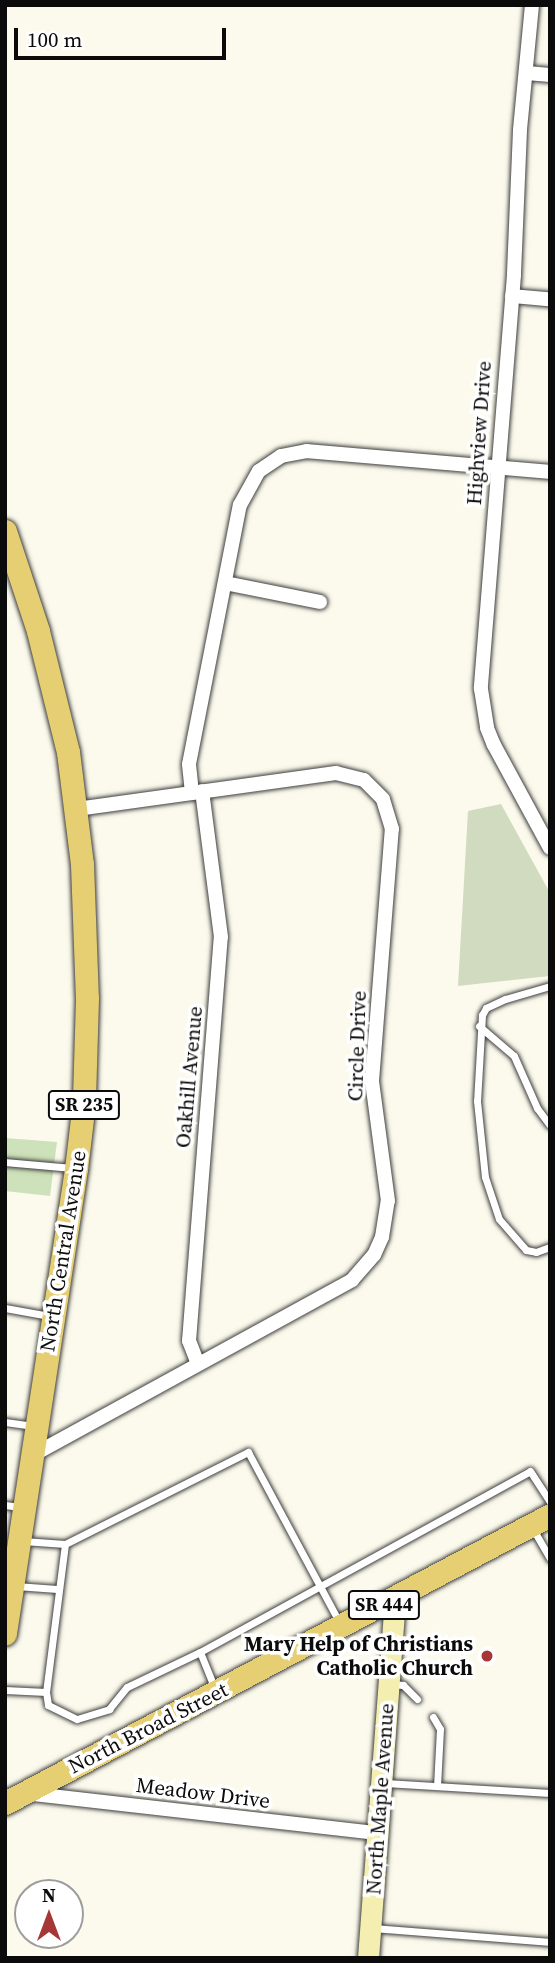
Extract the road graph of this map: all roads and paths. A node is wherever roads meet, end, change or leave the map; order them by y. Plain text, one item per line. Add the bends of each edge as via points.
1 (532, 5) edge
2 (527, 73) junction
3 (550, 75) edge
4 (512, 296) junction
5 (550, 299) edge
6 (498, 468) junction
7 (550, 472) edge
8 (5, 531) edge
9 (225, 583) junction
10 (320, 602) dead end
11 (197, 792) junction
12 (76, 809) junction
13 (550, 848) edge
14 (550, 986) edge
15 (479, 1026) junction
16 (550, 1125) edge
17 (5, 1162) edge
18 (76, 1169) junction
19 (550, 1247) edge
20 (5, 1308) edge
21 (53, 1316) junction
22 (198, 1364) junction
23 (5, 1422) edge
24 (36, 1427) junction
25 (32, 1456) junction
26 (550, 1502) edge
27 (14, 1507) edge
28 (541, 1520) edge
29 (19, 1541) junction
30 (65, 1544) junction
31 (550, 1559) edge
32 (9, 1585) edge
33 (319, 1585) junction
34 (57, 1589) junction
35 (396, 1599) junction
36 (342, 1627) junction
37 (5, 1634) edge
38 (200, 1652) junction
39 (388, 1683) junction
40 (5, 1690) edge
41 (46, 1692) junction
42 (217, 1692) junction
43 (417, 1699) dead end
44 (433, 1717) dead end
45 (381, 1783) junction
46 (437, 1786) junction
47 (550, 1793) edge
48 (15, 1798) edge
49 (377, 1833) junction
50 (371, 1927) junction
51 (550, 1942) edge
52 (369, 1958) edge

1 - 2 street, Highview Drive
2 - 3 street
2 - 4 street, Highview Drive via 516,184
4 - 5 street
4 - 6 street, Highview Drive
6 - 7 street, Oakhill Avenue
6 - 9 street, Oakhill Avenue via 307,451 281,456 259,471 245,492
6 - 13 street, Highview Drive via 482,702 498,754
8 - 12 main road, North Central Avenue / SR 235 via 57,699
9 - 10 street
9 - 11 street, Oakhill Avenue via 189,764
11 - 12 street, Circle Drive
11 - 22 street, Oakhill Avenue via 222,937 190,1341
11 - 22 street, Circle Drive via 336,773 350,775 364,780 383,799 392,830 372,1081 388,1201 382,1237 374,1255 352,1280
12 - 18 main road, North Central Avenue / SR 235 via 88,998
14 - 15 lane via 493,1005 482,1015
15 - 16 lane via 514,1056 537,1108
15 - 19 lane via 477,1101 488,1191 499,1219 526,1250
17 - 18 lane
18 - 21 main road, North Central Avenue / SR 235
20 - 21 lane
21 - 24 main road, North Central Avenue / SR 235
22 - 25 street, Circle Drive
23 - 24 lane
24 - 25 main road, North Central Avenue / SR 235
25 - 27 main road, North Central Avenue / SR 235
26 - 33 lane via 530,1471
27 - 29 main road, North Central Avenue / SR 235
28 - 31 lane
28 - 35 main road, North Broad Street / SR 444
29 - 30 lane
29 - 32 main road, North Central Avenue / SR 235
30 - 33 lane via 248,1452
30 - 34 lane
32 - 34 lane
32 - 37 main road, North Central Avenue / SR 235
33 - 36 lane
33 - 38 lane
34 - 41 lane
35 - 36 main road, North Broad Street / SR 444
35 - 39 main road, North Maple Avenue
36 - 42 main road, North Broad Street / SR 444
38 - 41 lane via 127,1688 110,1709 77,1719 48,1705
38 - 42 lane
39 - 43 lane via 403,1685
39 - 45 main road, North Maple Avenue
40 - 41 lane
42 - 48 main road, North Broad Street / SR 444
44 - 46 lane via 440,1729
45 - 46 lane
45 - 49 main road, North Maple Avenue
46 - 47 lane
48 - 49 street, Meadow Drive
49 - 50 main road, North Maple Avenue
50 - 51 lane
50 - 52 main road, North Maple Avenue

